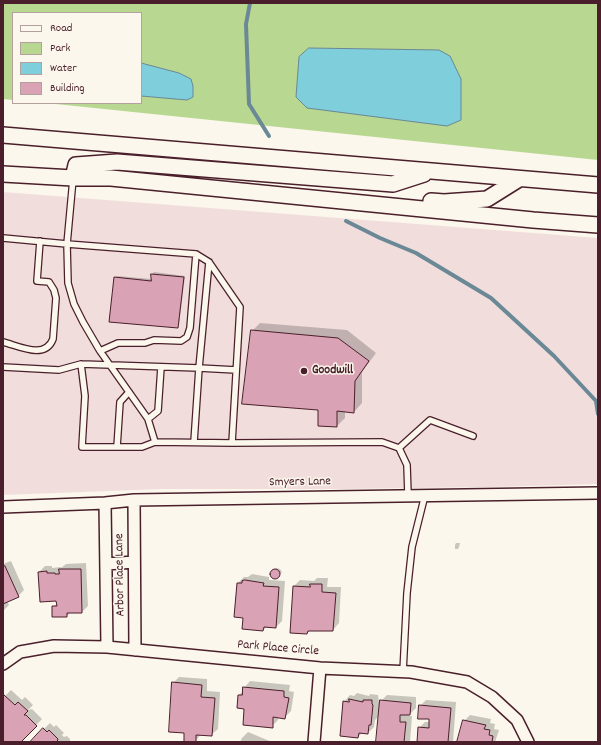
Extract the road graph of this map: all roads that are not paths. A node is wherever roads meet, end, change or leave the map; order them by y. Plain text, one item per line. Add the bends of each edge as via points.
1 (3, 135) edge
2 (431, 172) junction
3 (3, 174) edge
4 (73, 178) junction
5 (519, 179) junction
6 (598, 185) edge
7 (243, 192) junction
8 (598, 225) edge
9 (3, 238) edge
10 (40, 241) junction
11 (67, 244) junction
12 (196, 254) junction
13 (209, 262) junction
14 (3, 342) edge
15 (100, 351) junction
16 (81, 364) junction
17 (111, 365) junction
18 (3, 367) edge
19 (161, 367) junction
20 (199, 368) junction
21 (236, 370) junction
22 (129, 392) junction
23 (148, 419) junction
24 (473, 436) dead end
25 (155, 442) junction
26 (194, 442) junction
27 (232, 443) junction
28 (117, 447) junction
29 (399, 448) junction
30 (598, 493) edge
31 (408, 495) junction
32 (425, 495) junction
33 (134, 500) junction
34 (105, 503) junction
35 (3, 507) edge
36 (134, 562) junction
37 (106, 564) junction
38 (107, 647) junction
39 (135, 650) junction
40 (3, 664) edge
41 (320, 668) junction
42 (403, 672) junction
43 (314, 742) edge
44 (528, 742) edge

1 - 2 main road
2 - 4 main road via 393,184 117,162 76,165
2 - 5 main road
3 - 4 main road
4 - 7 main road via 111,178
4 - 11 lane
5 - 6 main road
5 - 7 main road via 487,199 444,202 273,186
7 - 8 main road
9 - 10 lane
10 - 11 lane
10 - 14 lane via 37,281 49,282 56,298 51,345 45,349 32,350
11 - 12 lane
11 - 15 lane via 68,282 74,304
12 - 13 lane
12 - 15 lane via 190,328 187,336 182,341 118,343
13 - 20 lane
13 - 21 lane via 240,307
15 - 17 lane
16 - 17 lane
16 - 18 lane via 59,370
16 - 28 lane via 85,396 82,447
17 - 19 lane
17 - 22 lane
19 - 20 lane
19 - 23 lane via 158,411
20 - 21 lane
20 - 26 lane
21 - 27 lane
22 - 23 lane
22 - 28 lane via 120,402
23 - 25 lane
24 - 29 lane via 430,420
25 - 26 lane
25 - 28 lane via 142,447
26 - 27 lane
27 - 29 lane via 382,442
29 - 31 lane via 407,465
30 - 32 street, Smyers Lane
31 - 32 street, Smyers Lane
31 - 33 street, Smyers Lane
32 - 42 lane via 412,547
33 - 34 street, Smyers Lane
33 - 36 street, Arbor Place Lane
34 - 35 street, Smyers Lane
34 - 37 street, Arbor Place Lane
36 - 37 street
36 - 39 street, Arbor Place Lane
37 - 38 street, Arbor Place Lane
38 - 39 street, Park Place Circle
38 - 40 street, Park Place Circle via 54,646 20,652
39 - 41 street, Park Place Circle
41 - 42 street, Park Place Circle
41 - 43 street
42 - 44 street, Park Place Circle via 467,682 492,697 518,720

